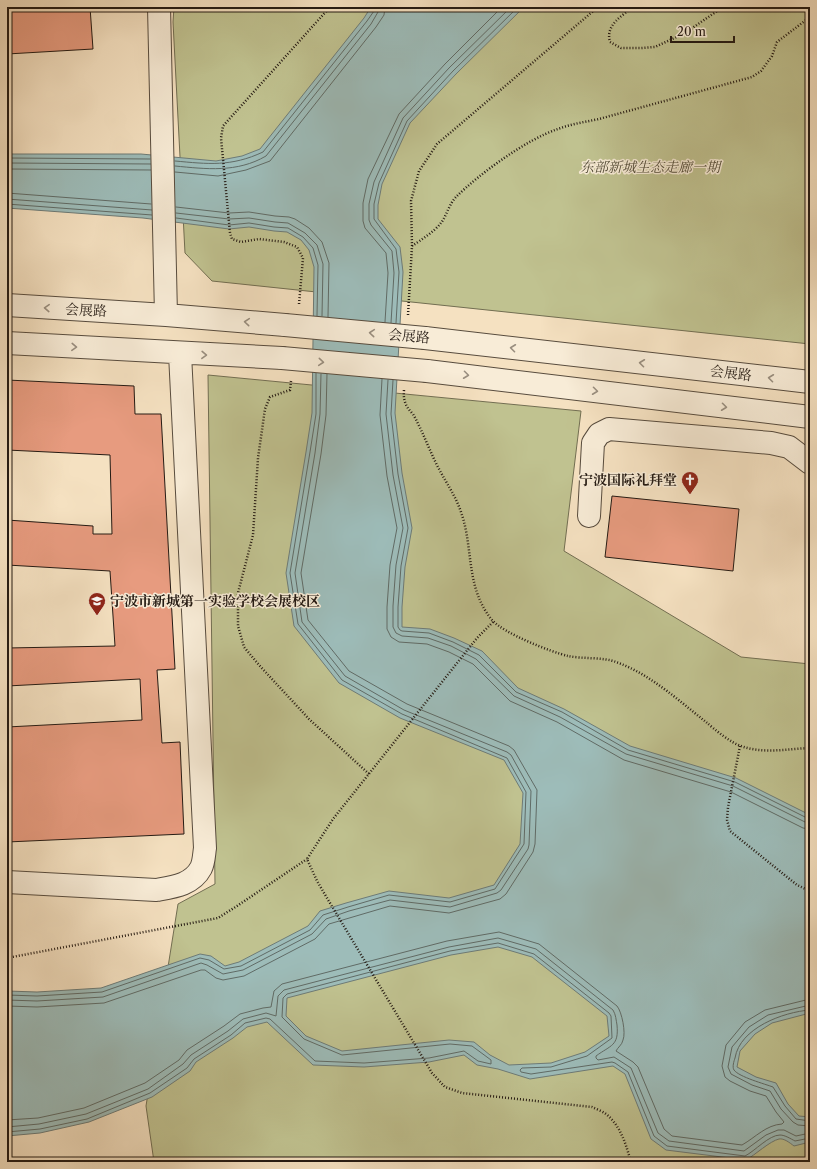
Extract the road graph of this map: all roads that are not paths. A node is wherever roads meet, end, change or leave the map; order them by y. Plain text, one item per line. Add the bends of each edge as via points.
1 (158, 7) edge
2 (7, 305) edge
3 (166, 315) junction
4 (7, 344) edge
5 (180, 354) junction
6 (810, 382) edge
7 (810, 417) edge
8 (810, 462) edge
9 (589, 516) dead end
10 (7, 882) edge

1 - 3 street
3 -> 2 street, 会展路
6 -> 3 street, 会展路, bridge via 425,338
4 -> 5 street
5 -> 7 street, bridge via 287,366 427,371
5 - 10 street via 205,848 201,867 190,880 179,886 156,890
8 - 9 street via 789,447 771,443 609,429 599,434 593,443

